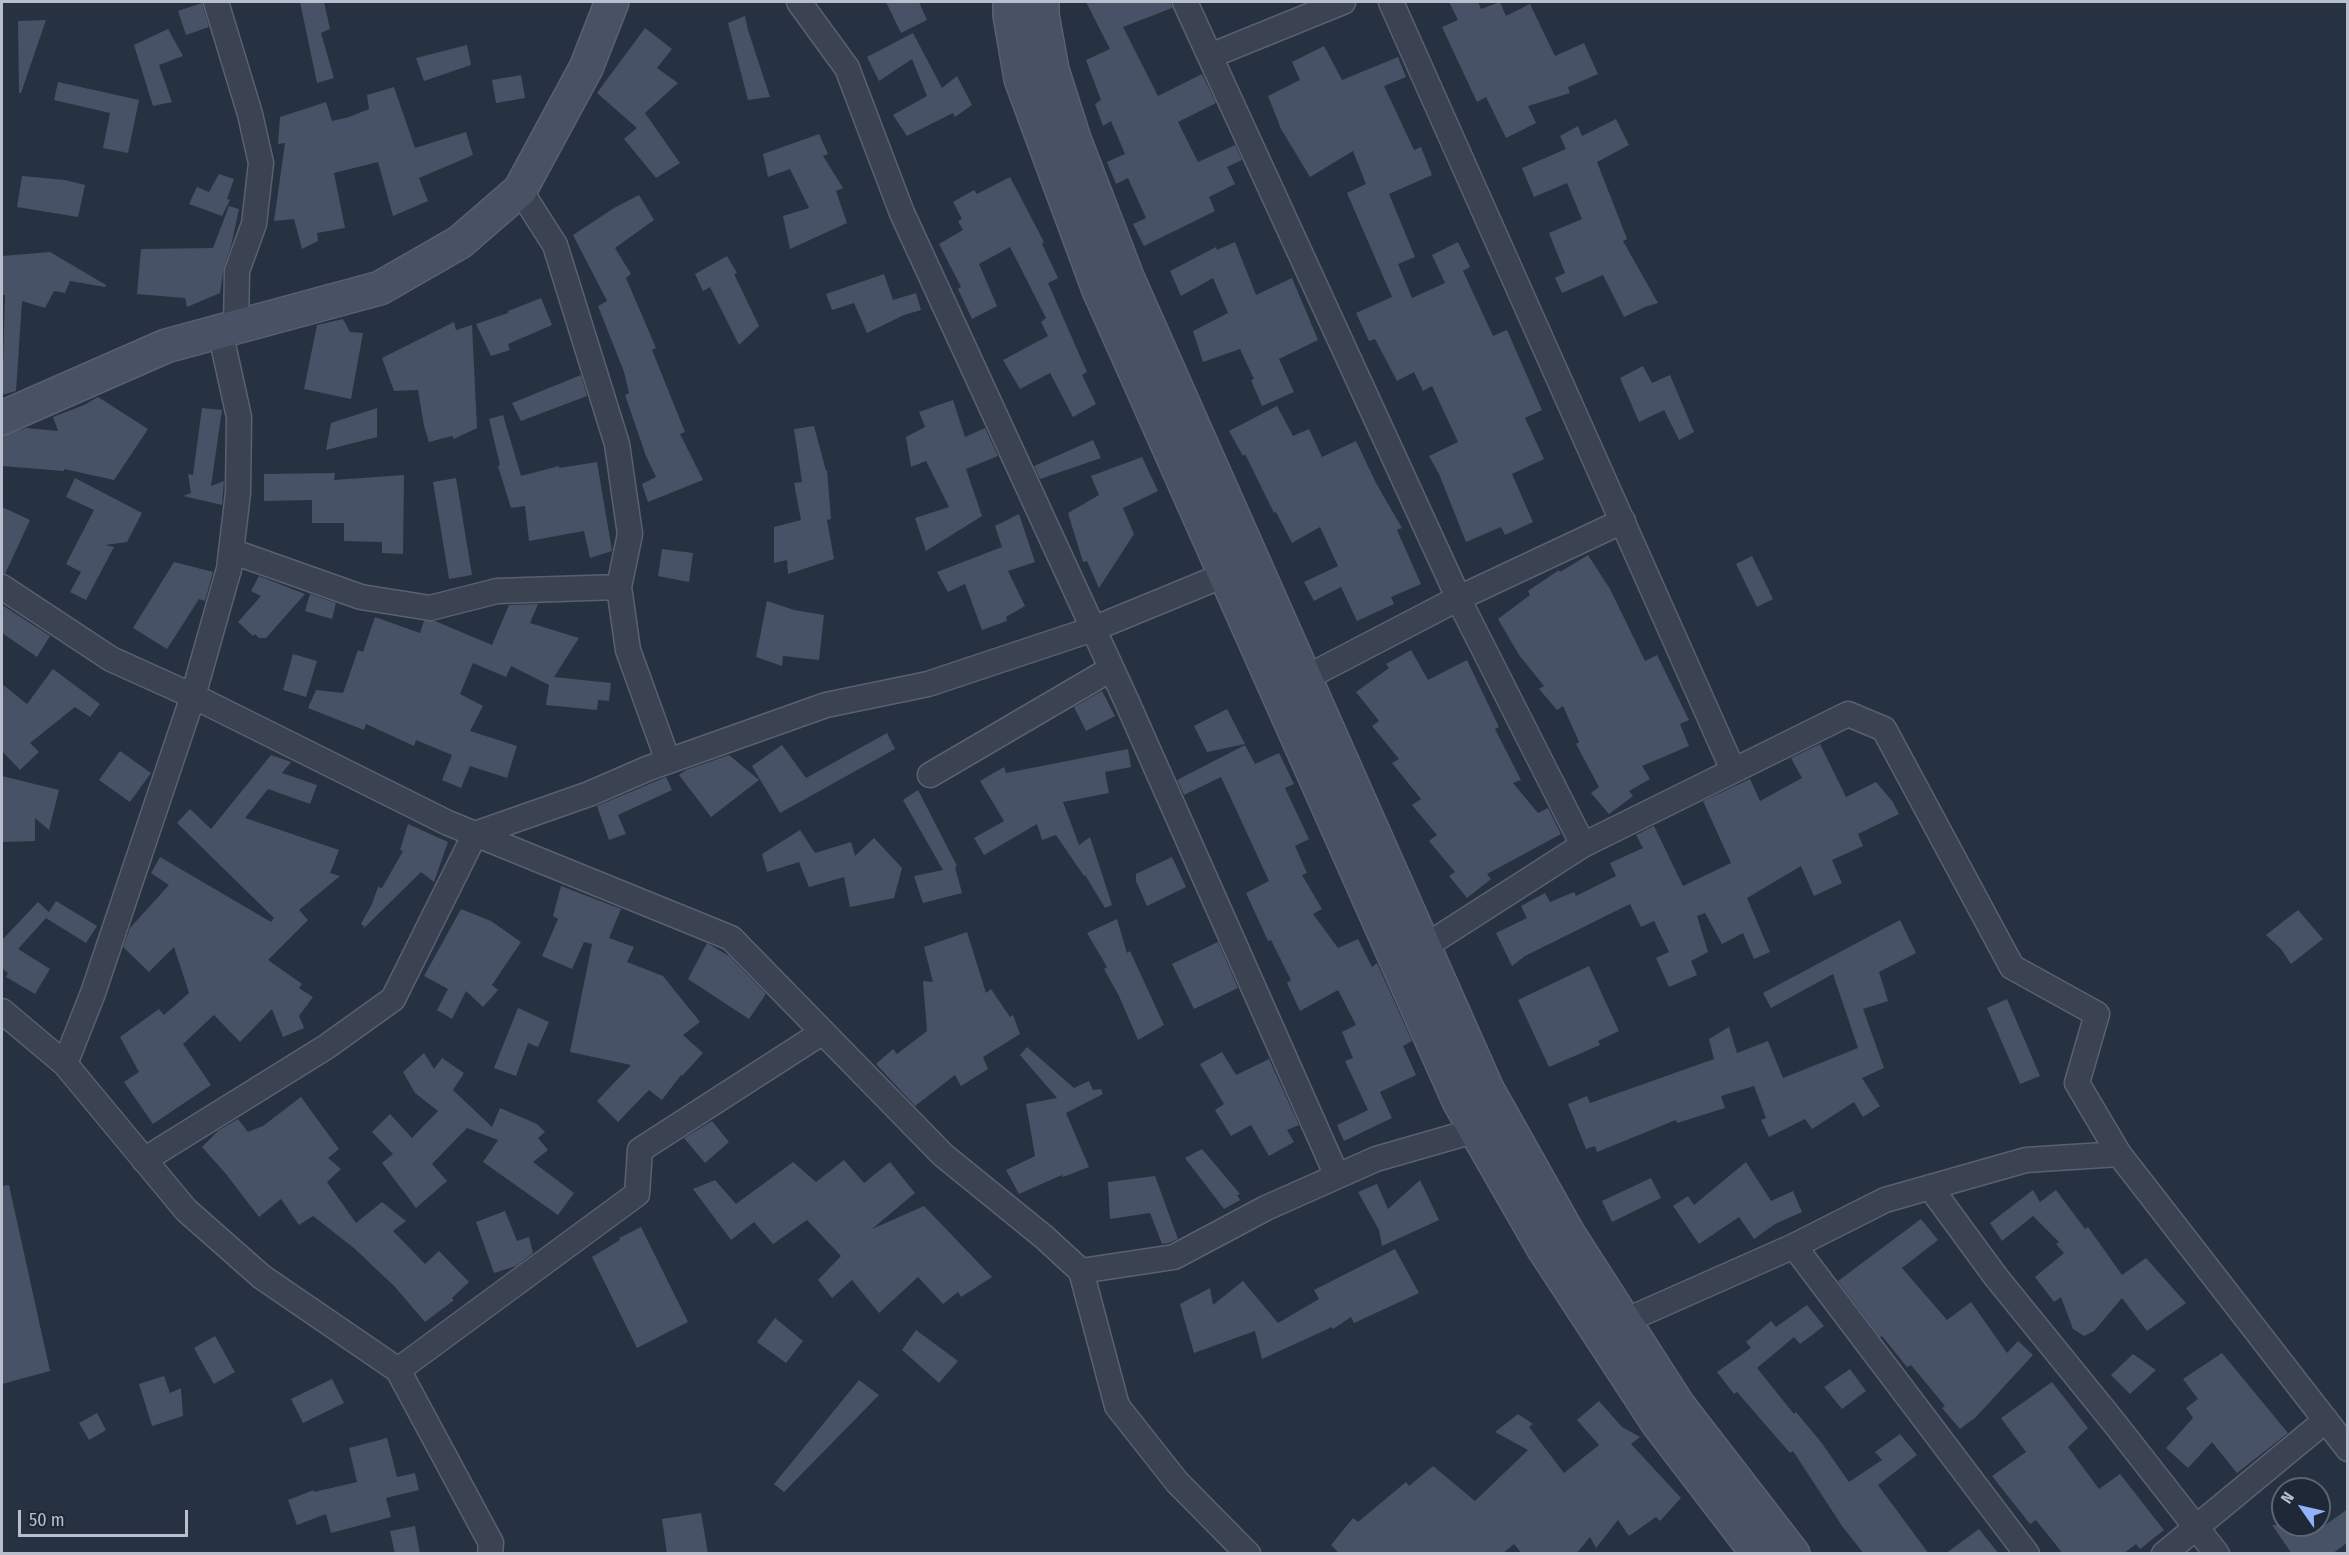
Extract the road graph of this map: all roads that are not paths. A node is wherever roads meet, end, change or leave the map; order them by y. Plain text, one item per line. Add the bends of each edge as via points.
1 (216, 2) edge
2 (612, 2) edge
3 (799, 2) edge
4 (1010, 2) edge
5 (1042, 2) edge
6 (1185, 2) edge
7 (1343, 2) edge
8 (1391, 2) edge
9 (1210, 56) junction
10 (520, 190) junction
11 (228, 329) junction
12 (2, 418) edge
13 (1623, 522) junction
14 (231, 551) junction
15 (1240, 569) junction
16 (2, 587) edge
17 (619, 587) junction
18 (1459, 598) junction
19 (1093, 629) junction
20 (1111, 669) junction
21 (1292, 686) junction
22 (193, 696) junction
23 (668, 761) junction
24 (1733, 770) junction
25 (930, 775) dead end
26 (475, 834) junction
27 (1583, 845) junction
28 (1409, 951) junction
29 (2, 1011) edge
30 (823, 1032) junction
31 (65, 1064) junction
32 (1491, 1126) junction
33 (2119, 1154) junction
34 (144, 1160) junction
35 (1337, 1176) junction
36 (1930, 1187) junction
37 (1794, 1246) junction
38 (1082, 1271) junction
39 (1611, 1327) junction
40 (398, 1370) junction
41 (2326, 1420) junction
42 (2348, 1449) edge
43 (2196, 1526) junction
44 (490, 1554) edge
45 (1248, 1554) edge
46 (1758, 1554) edge
47 (1793, 1554) edge
48 (2027, 1554) edge
49 (2164, 1554) edge
50 (2217, 1554) edge

1 - 11 street via 261,163 254,224 237,271
2 - 10 main road via 586,68
3 - 19 street via 847,68 902,213
4 - 15 main road via 1021,79 1099,290
5 - 15 main road via 1052,70 1074,139
6 - 9 street
7 - 9 street
8 - 13 street
9 - 18 street
10 - 11 main road via 460,242 380,288
10 - 17 street via 555,245 617,444 630,534
11 - 12 main road via 166,346
11 - 14 street via 239,417 238,493
13 - 18 street
13 - 24 street
14 - 17 street via 361,597 430,608 497,591
14 - 22 street
15 - 19 street
15 - 21 main road
16 - 22 street via 111,659
17 - 23 street via 628,650
18 - 21 street
18 - 27 street
19 - 20 street
19 - 23 street via 928,684 826,705
20 - 25 street
20 - 35 street
21 - 28 main road
22 - 26 street
22 - 31 street via 93,993
23 - 26 street
24 - 27 street
24 - 33 street via 1848,714 1884,729 2012,967 2097,1014 2077,1083
26 - 30 street via 731,938
26 - 34 street via 393,999 326,1047
27 - 28 street
28 - 32 main road via 1487,1089
29 - 31 street
30 - 38 street via 943,1155
30 - 40 street via 640,1150 637,1194
31 - 34 street
32 - 35 street via 1376,1159
32 - 39 main road via 1569,1235
33 - 36 street via 2026,1160
33 - 41 street
34 - 40 street via 186,1210 262,1277
35 - 38 street via 1174,1257
36 - 37 street via 1885,1200
36 - 43 street via 1996,1277
37 - 39 street
37 - 48 street
38 - 45 street via 1117,1406 1177,1482
39 - 46 main road via 1657,1422
39 - 47 main road via 1678,1405
40 - 44 street via 491,1543
41 - 42 street
41 - 43 street
43 - 49 street
43 - 50 street

